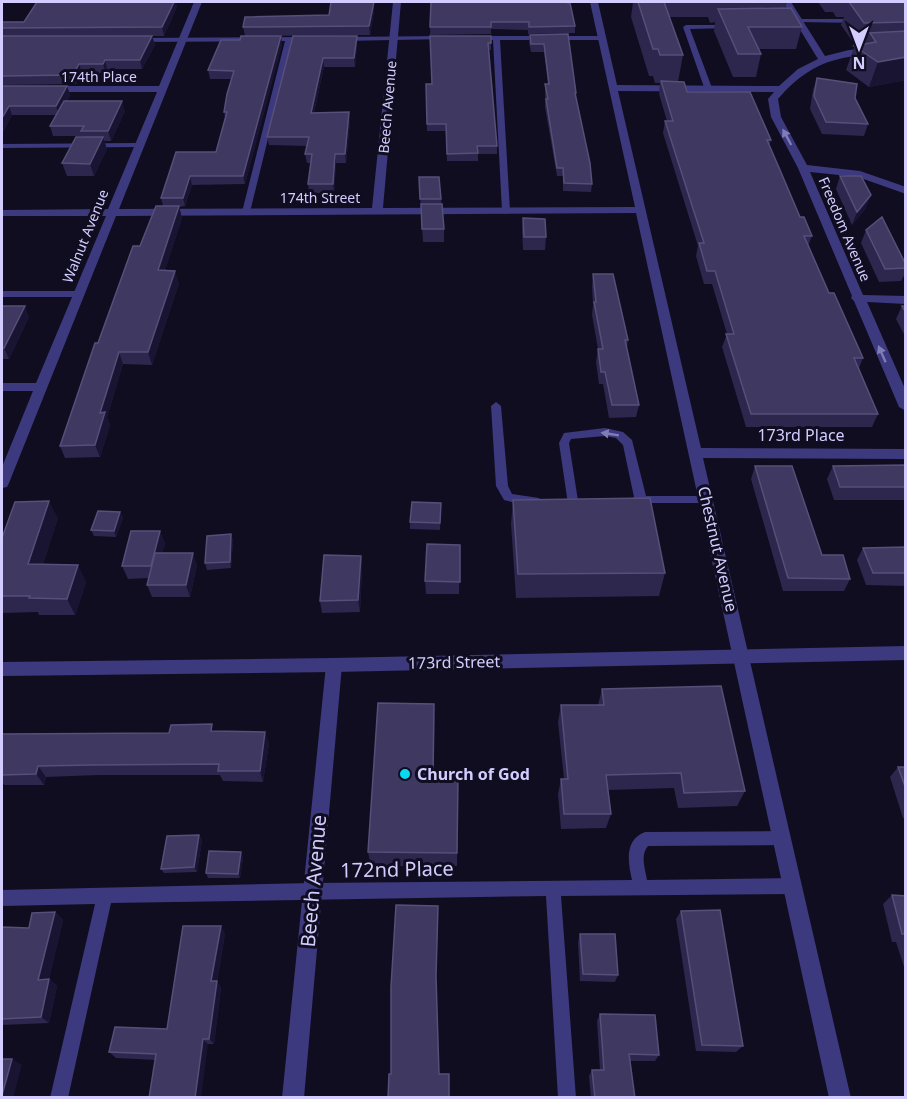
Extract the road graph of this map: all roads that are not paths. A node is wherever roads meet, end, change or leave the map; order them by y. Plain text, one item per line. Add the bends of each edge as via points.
1 (198, 2) edge
2 (397, 2) edge
3 (594, 2) edge
4 (787, 2) edge
5 (870, 21) edge
6 (801, 24) junction
7 (732, 27) edge
8 (791, 27) edge
9 (393, 38) junction
10 (451, 38) edge
11 (474, 38) edge
12 (496, 38) junction
13 (601, 38) junction
14 (289, 39) junction
15 (312, 39) edge
16 (336, 39) edge
17 (133, 40) edge
18 (181, 40) junction
19 (906, 50) edge
20 (824, 60) junction
21 (613, 88) junction
22 (708, 88) junction
23 (36, 89) edge
24 (161, 89) junction
25 (780, 90) junction
26 (138, 145) junction
27 (2, 146) edge
28 (803, 168) junction
29 (906, 191) edge
30 (639, 210) junction
31 (506, 211) junction
32 (110, 212) junction
33 (246, 212) junction
34 (377, 212) junction
35 (2, 213) edge
36 (2, 294) edge
37 (78, 294) junction
38 (857, 298) junction
39 (906, 300) edge
40 (2, 387) edge
41 (40, 387) junction
42 (496, 406) dead end
43 (906, 407) edge
44 (697, 453) junction
45 (906, 454) edge
46 (2, 483) edge
47 (623, 500) edge
48 (641, 500) junction
49 (707, 500) junction
50 (543, 501) edge
51 (572, 501) edge
52 (906, 653) edge
53 (742, 655) junction
54 (334, 665) junction
55 (2, 669) edge
56 (782, 838) junction
57 (792, 886) junction
58 (641, 888) junction
59 (553, 889) junction
60 (312, 891) junction
61 (105, 895) junction
62 (2, 898) edge
63 (59, 1098) edge
64 (293, 1098) edge
65 (567, 1098) edge
66 (840, 1098) edge

1 - 18 street, Walnut Avenue
2 - 9 street, Beech Avenue
3 - 13 street, Chestnut Avenue
4 - 6 street
5 - 6 lane
6 - 8 lane
6 - 20 street
7 - 22 lane via 686,27
9 - 10 lane
9 - 16 lane
9 - 34 street, Beech Avenue
11 - 12 lane
12 - 13 lane
12 - 31 lane
13 - 21 street, Chestnut Avenue
14 - 15 lane
14 - 18 lane
14 - 33 lane
17 - 18 lane
18 - 24 street, Walnut Avenue
19 - 20 street via 839,53
20 - 25 street via 798,70
21 - 22 street
21 - 30 street, Chestnut Avenue
22 - 25 street
23 - 24 street, 174th Place
24 - 26 street, Walnut Avenue
28 -> 25 street, Freedom Avenue via 776,117 773,99
26 - 27 lane
26 - 32 street, Walnut Avenue
28 - 29 street via 860,174
28 - 38 street, Freedom Avenue
30 - 31 street, 174th Street
30 - 44 street, Chestnut Avenue
31 - 34 street, 174th Street
32 - 33 street, 174th Street
32 - 35 street, 174th Street
32 - 37 street, Walnut Avenue
33 - 34 street, 174th Street
36 - 37 lane
37 - 41 street, Walnut Avenue
38 - 39 street
43 -> 38 street, Freedom Avenue
40 - 41 street
41 - 46 street, Walnut Avenue
42 - 50 lane via 502,486 508,496
44 - 45 street, 173rd Place
44 - 49 street, Chestnut Avenue
47 - 48 lane
48 - 49 lane
48 -> 51 lane via 628,443 619,435 605,432 574,434 564,443
49 - 53 street, Chestnut Avenue
52 - 53 street, 173rd Street
53 - 54 street, 173rd Street
53 - 56 street, Chestnut Avenue
54 - 55 street, 173rd Street
54 - 60 street, Beech Avenue
56 - 57 street, Chestnut Avenue
56 - 58 lane via 645,839 636,850
57 - 58 lane, 172nd Place
57 - 66 street, Chestnut Avenue
58 - 59 lane, 172nd Place
59 - 60 lane, 172nd Place
59 - 65 lane
60 - 61 lane, 172nd Place
60 - 64 street, Beech Avenue
61 - 62 lane, 172nd Place
61 - 63 lane

